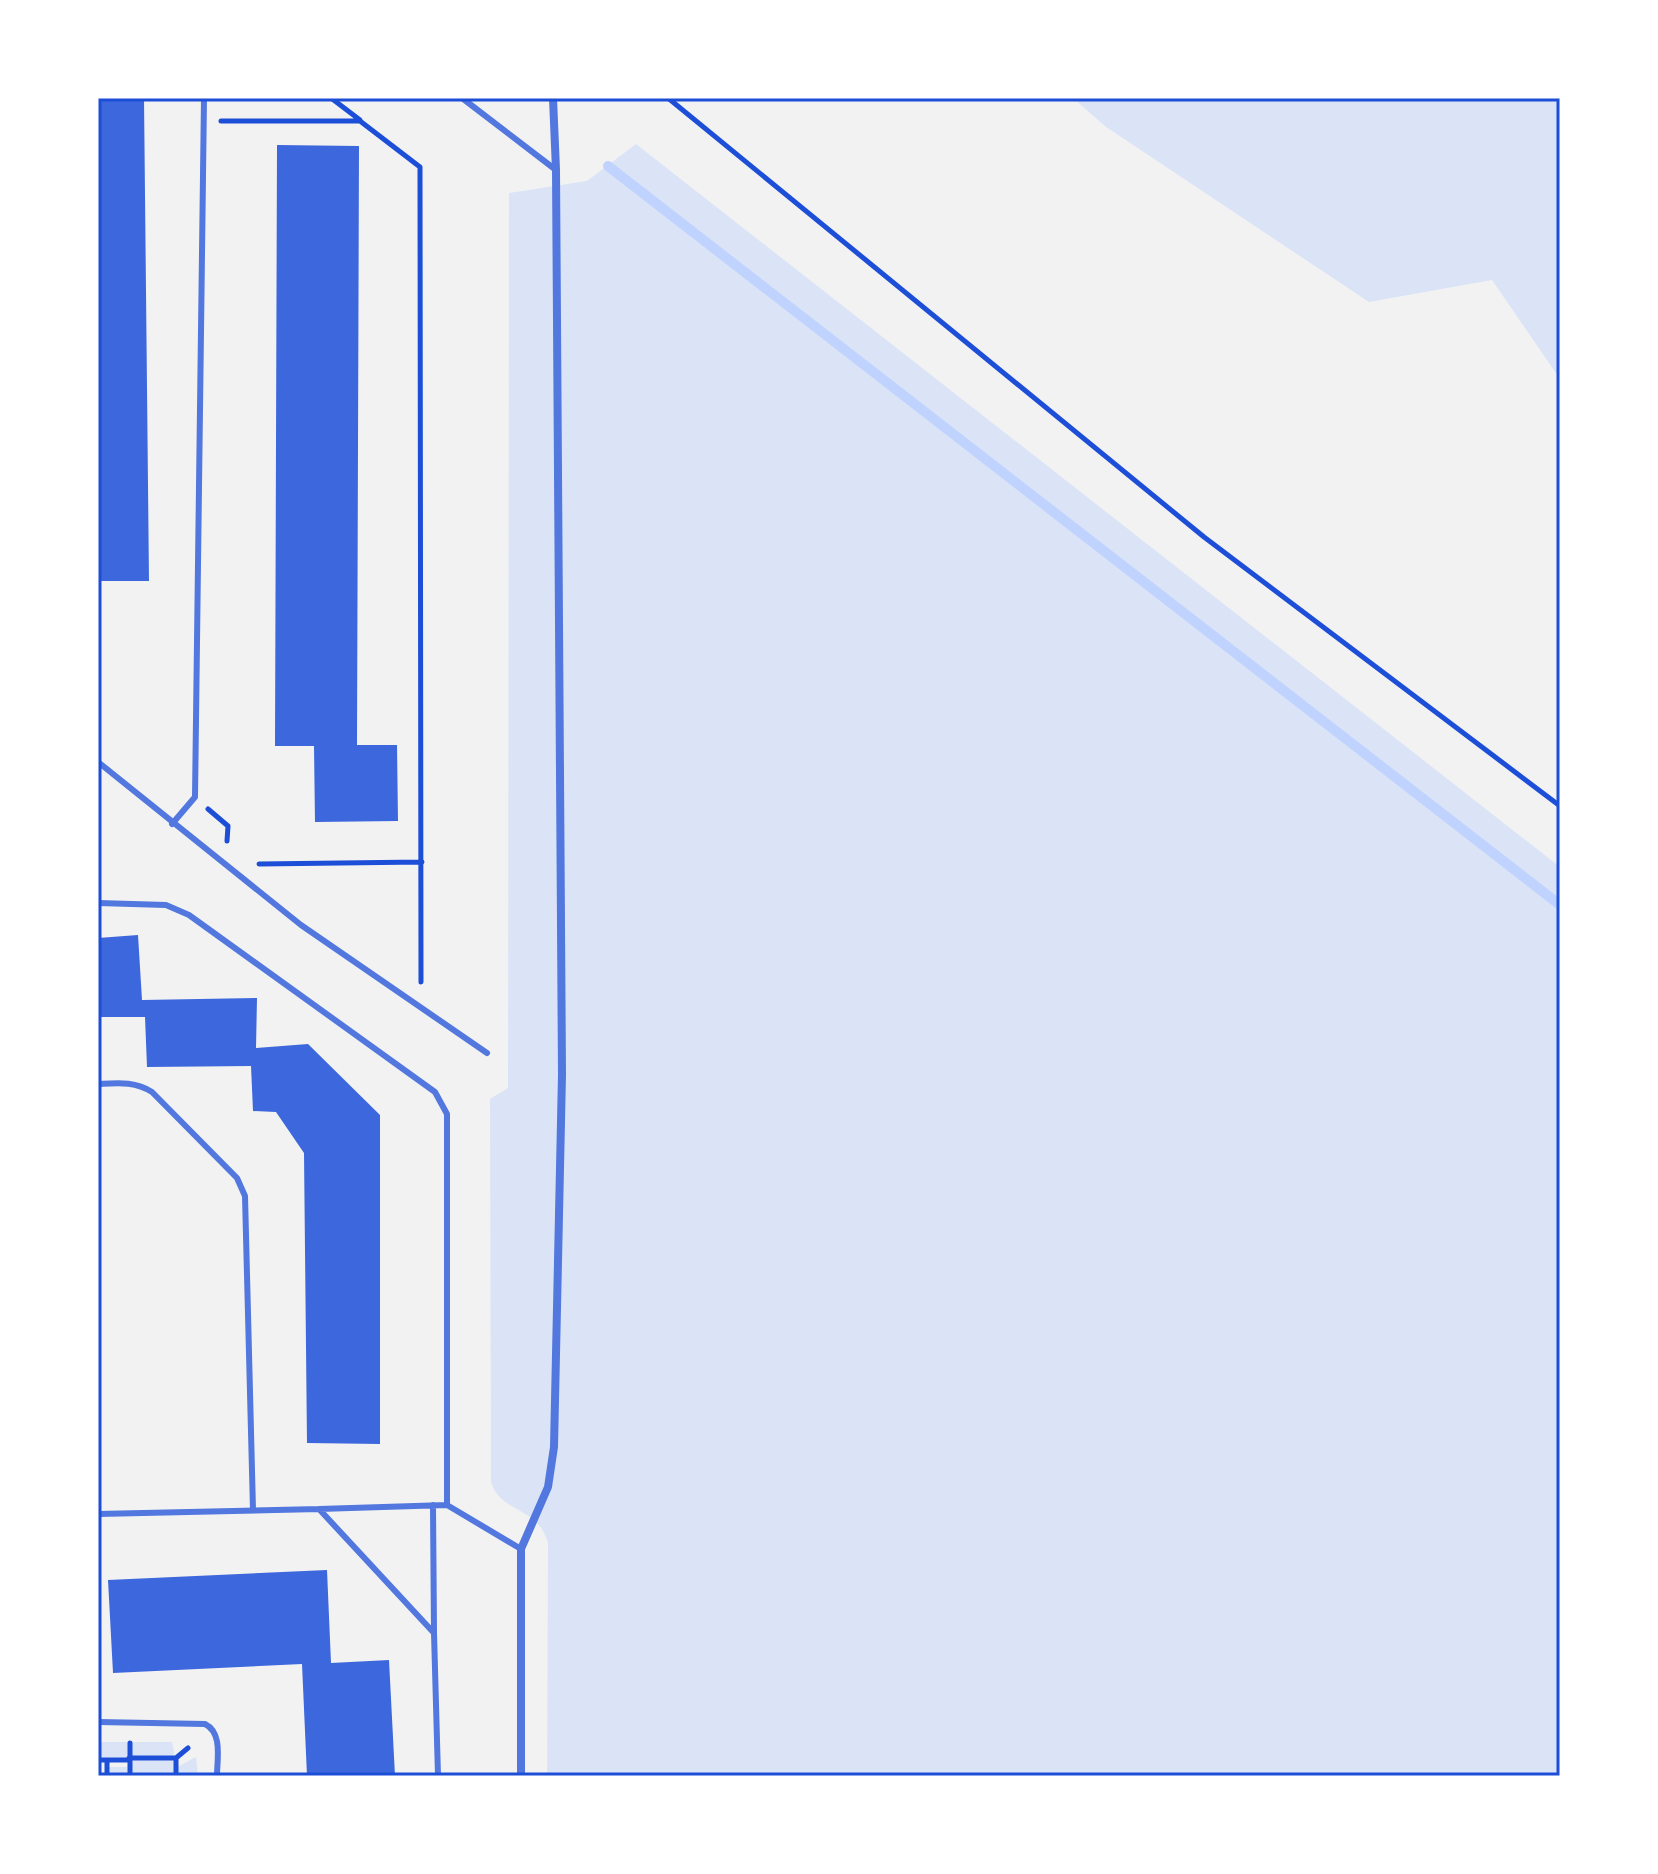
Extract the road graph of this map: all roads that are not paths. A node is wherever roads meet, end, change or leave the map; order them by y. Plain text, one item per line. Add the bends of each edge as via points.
1 (204, 98) edge
2 (553, 98) edge
3 (463, 99) edge
4 (556, 170) junction
5 (98, 762) edge
6 (172, 824) junction
7 (98, 903) edge
8 (487, 1053) dead end
9 (98, 1084) edge
10 (433, 1505) junction
11 (447, 1505) junction
12 (319, 1509) junction
13 (253, 1510) junction
14 (98, 1514) edge
15 (521, 1549) junction
16 (434, 1633) junction
17 (98, 1722) edge
18 (217, 1776) edge
19 (438, 1776) edge
20 (521, 1776) edge

1 - 6 lane via 195,797
2 - 4 street
3 - 4 lane
4 - 15 street via 562,1075 554,1447 548,1487
5 - 6 lane
6 - 8 lane via 301,925
7 - 11 lane via 166,905 189,915 442,1102 447,1114
9 - 13 lane via 129,1083 152,1092 237,1178 245,1196
10 - 11 lane
10 - 12 lane
10 - 16 lane
11 - 15 lane
12 - 13 lane
12 - 16 lane
13 - 14 lane
15 - 20 street
16 - 19 lane
17 - 18 lane via 205,1724 216,1734

